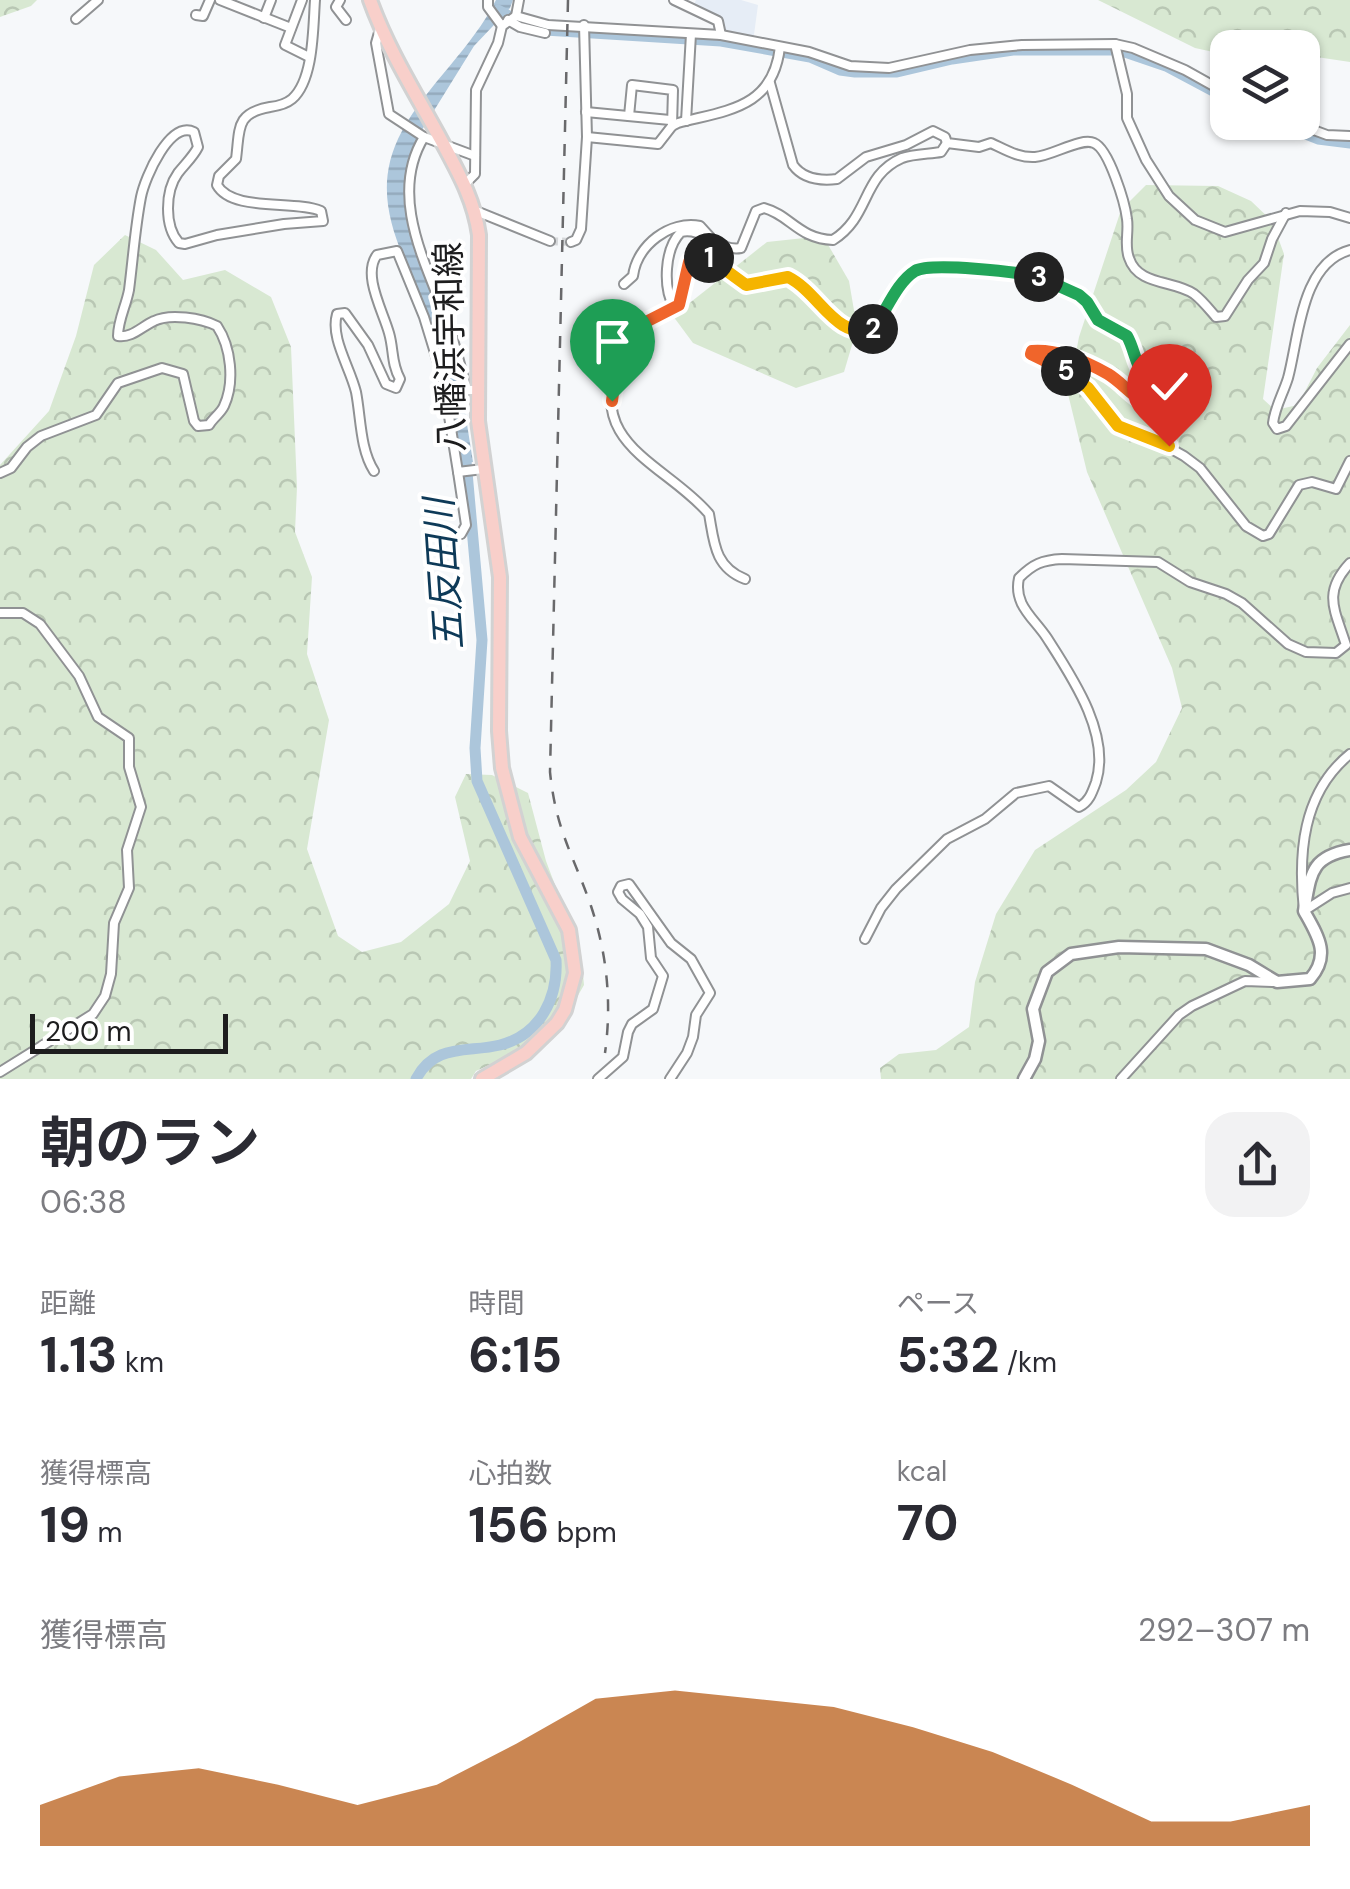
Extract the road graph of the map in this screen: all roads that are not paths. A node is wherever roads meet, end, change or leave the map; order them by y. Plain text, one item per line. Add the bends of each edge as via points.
1 (98, 0) edge
2 (210, 0) edge
3 (220, 0) edge
4 (271, 0) edge
5 (302, 0) edge
6 (315, 0) edge
7 (340, 0) edge
8 (370, 0) edge
9 (488, 0) edge
10 (519, 0) edge
11 (674, 0) edge
12 (239, 4) edge
13 (196, 15) dead end
14 (264, 18) junction
15 (76, 19) dead end
16 (346, 20) dead end
17 (508, 20) junction
18 (290, 28) junction
19 (380, 29) junction
20 (584, 29) junction
21 (545, 33) dead end
22 (721, 35) junction
23 (691, 38) junction
24 (1115, 44) junction
25 (779, 51) junction
26 (309, 56) junction
27 (770, 83) junction
28 (1210, 84) edge
29 (586, 112) junction
30 (628, 116) junction
31 (686, 121) junction
32 (671, 123) junction
33 (1320, 133) edge
34 (423, 136) junction
35 (1350, 136) edge
36 (587, 137) junction
37 (947, 143) junction
38 (444, 146) junction
39 (475, 156) junction
40 (465, 184) junction
41 (476, 211) junction
42 (1286, 213) junction
43 (1350, 218) edge
44 (550, 241) tunnel mouth
45 (713, 241) junction
46 (571, 242) dead end
47 (1350, 250) edge
48 (624, 284) dead end
49 (674, 307) junction
50 (1350, 344) edge
51 (476, 390) junction
52 (1350, 460) edge
53 (480, 470) junction
54 (374, 471) dead end
55 (459, 472) junction
56 (0, 473) edge
57 (461, 534) dead end
58 (1350, 563) edge
59 (744, 579) dead end
60 (0, 613) edge
61 (1350, 754) edge
62 (1350, 850) edge
63 (1350, 888) edge
64 (1304, 912) junction
65 (865, 939) dead end
66 (1278, 982) junction
67 (0, 1076) edge
68 (482, 1079) edge
69 (598, 1079) edge
70 (670, 1079) edge
71 (1024, 1079) edge
72 (1121, 1079) edge

1 - 15 street
2 - 13 street via 204,16
3 - 12 street
4 - 14 street
5 - 18 street
6 - 26 street
7 - 16 street via 336,8
8 - 19 main road, 八幡浜宇和線
9 - 17 street via 490,11
10 - 17 street
11 - 22 street via 718,22
12 - 14 street
14 - 18 street
17 - 20 street
17 - 21 street
17 - 39 street via 476,90
18 - 26 street via 285,45
19 - 34 street via 376,43 389,114
19 - 38 main road, 八幡浜宇和線
20 - 23 street
20 - 29 street
22 - 23 street
22 - 25 street
23 - 31 street
24 - 25 street via 970,50 889,68
24 - 28 street
24 - 42 street via 1127,118 1154,174 1181,209 1225,232
25 - 27 street
26 - 56 street via 304,82 290,101 245,115 236,159 216,185 230,197 314,208 322,221 179,242 168,210 172,184 198,147 188,129 167,142 140,198 118,336 159,318 216,326 231,368 224,408 198,426 183,374 172,368 147,371 111,389 91,418 33,441
27 - 31 street via 730,112
27 - 37 street via 793,166 810,178 836,179 866,157 933,132
29 - 30 street
29 - 36 street
30 - 32 street
30 - 32 street via 632,85 673,90
31 - 32 street
32 - 36 street via 658,144
33 - 35 street
34 - 38 street
34 - 51 street via 409,179 410,214 467,390
36 - 46 street via 581,229
37 - 42 street via 991,143 1034,157 1080,141 1094,143 1106,154 1127,215 1127,253 1134,267 1196,296 1216,316 1226,316 1260,269
37 - 45 street via 941,152 902,158 879,175 860,214 833,240 803,233 764,208 756,211 741,248
38 - 39 street
38 - 40 main road, 八幡浜宇和線
39 - 40 street via 475,174
40 - 41 main road, 八幡浜宇和線
41 - 44 street
41 - 51 main road, 八幡浜宇和線
42 - 43 street
45 - 48 street via 700,226 676,227 644,248
45 - 49 street via 688,230 672,242 666,268
47 - 50 street via 1330,258 1317,274 1274,412 1277,429
49 - 52 street via 683,297 689,262 699,254 746,285 782,276 795,280 855,332 874,328 915,271 1024,274 1079,295 1098,320 1123,333 1140,370 1171,403 1145,403 1079,360 1038,350 1032,357 1088,388 1118,426 1200,468 1256,533 1268,534 1299,484 1340,486
49 - 59 street via 638,326 616,370 613,412 644,462 708,514 718,558
51 - 53 main road, 八幡浜宇和線
53 - 55 street
53 - 68 main road, 八幡浜宇和線 via 500,578 502,768 520,836 569,930 575,973 557,1023 526,1053
54 - 55 street via 335,319 344,313 386,384 400,385 371,264 377,255 398,251 443,379
55 - 57 street via 466,526
58 - 65 street via 1332,599 1346,645 1341,652 1320,653 1288,644 1242,603 1158,562 1047,560 1030,567 1020,578 1019,600 1077,689 1095,733 1099,769 1092,793 1079,807 1049,786 1016,793 947,838 896,889
60 - 67 street via 23,613 40,624 79,676 98,717 130,738 129,767 141,807 127,850 129,888 114,923 109,984 100,1007
61 - 64 street via 1326,776 1309,808
62 - 64 street via 1312,869
63 - 64 street
64 - 66 street via 1322,944 1322,958 1310,979
66 - 71 street via 1206,949 1147,946 1071,954 1047,972 1033,1009 1039,1041
66 - 72 street via 1245,981 1192,1006
69 - 70 street via 623,1057 632,1024 653,1008 664,976 651,958 648,927 618,892 629,884 672,943 692,959 710,994

